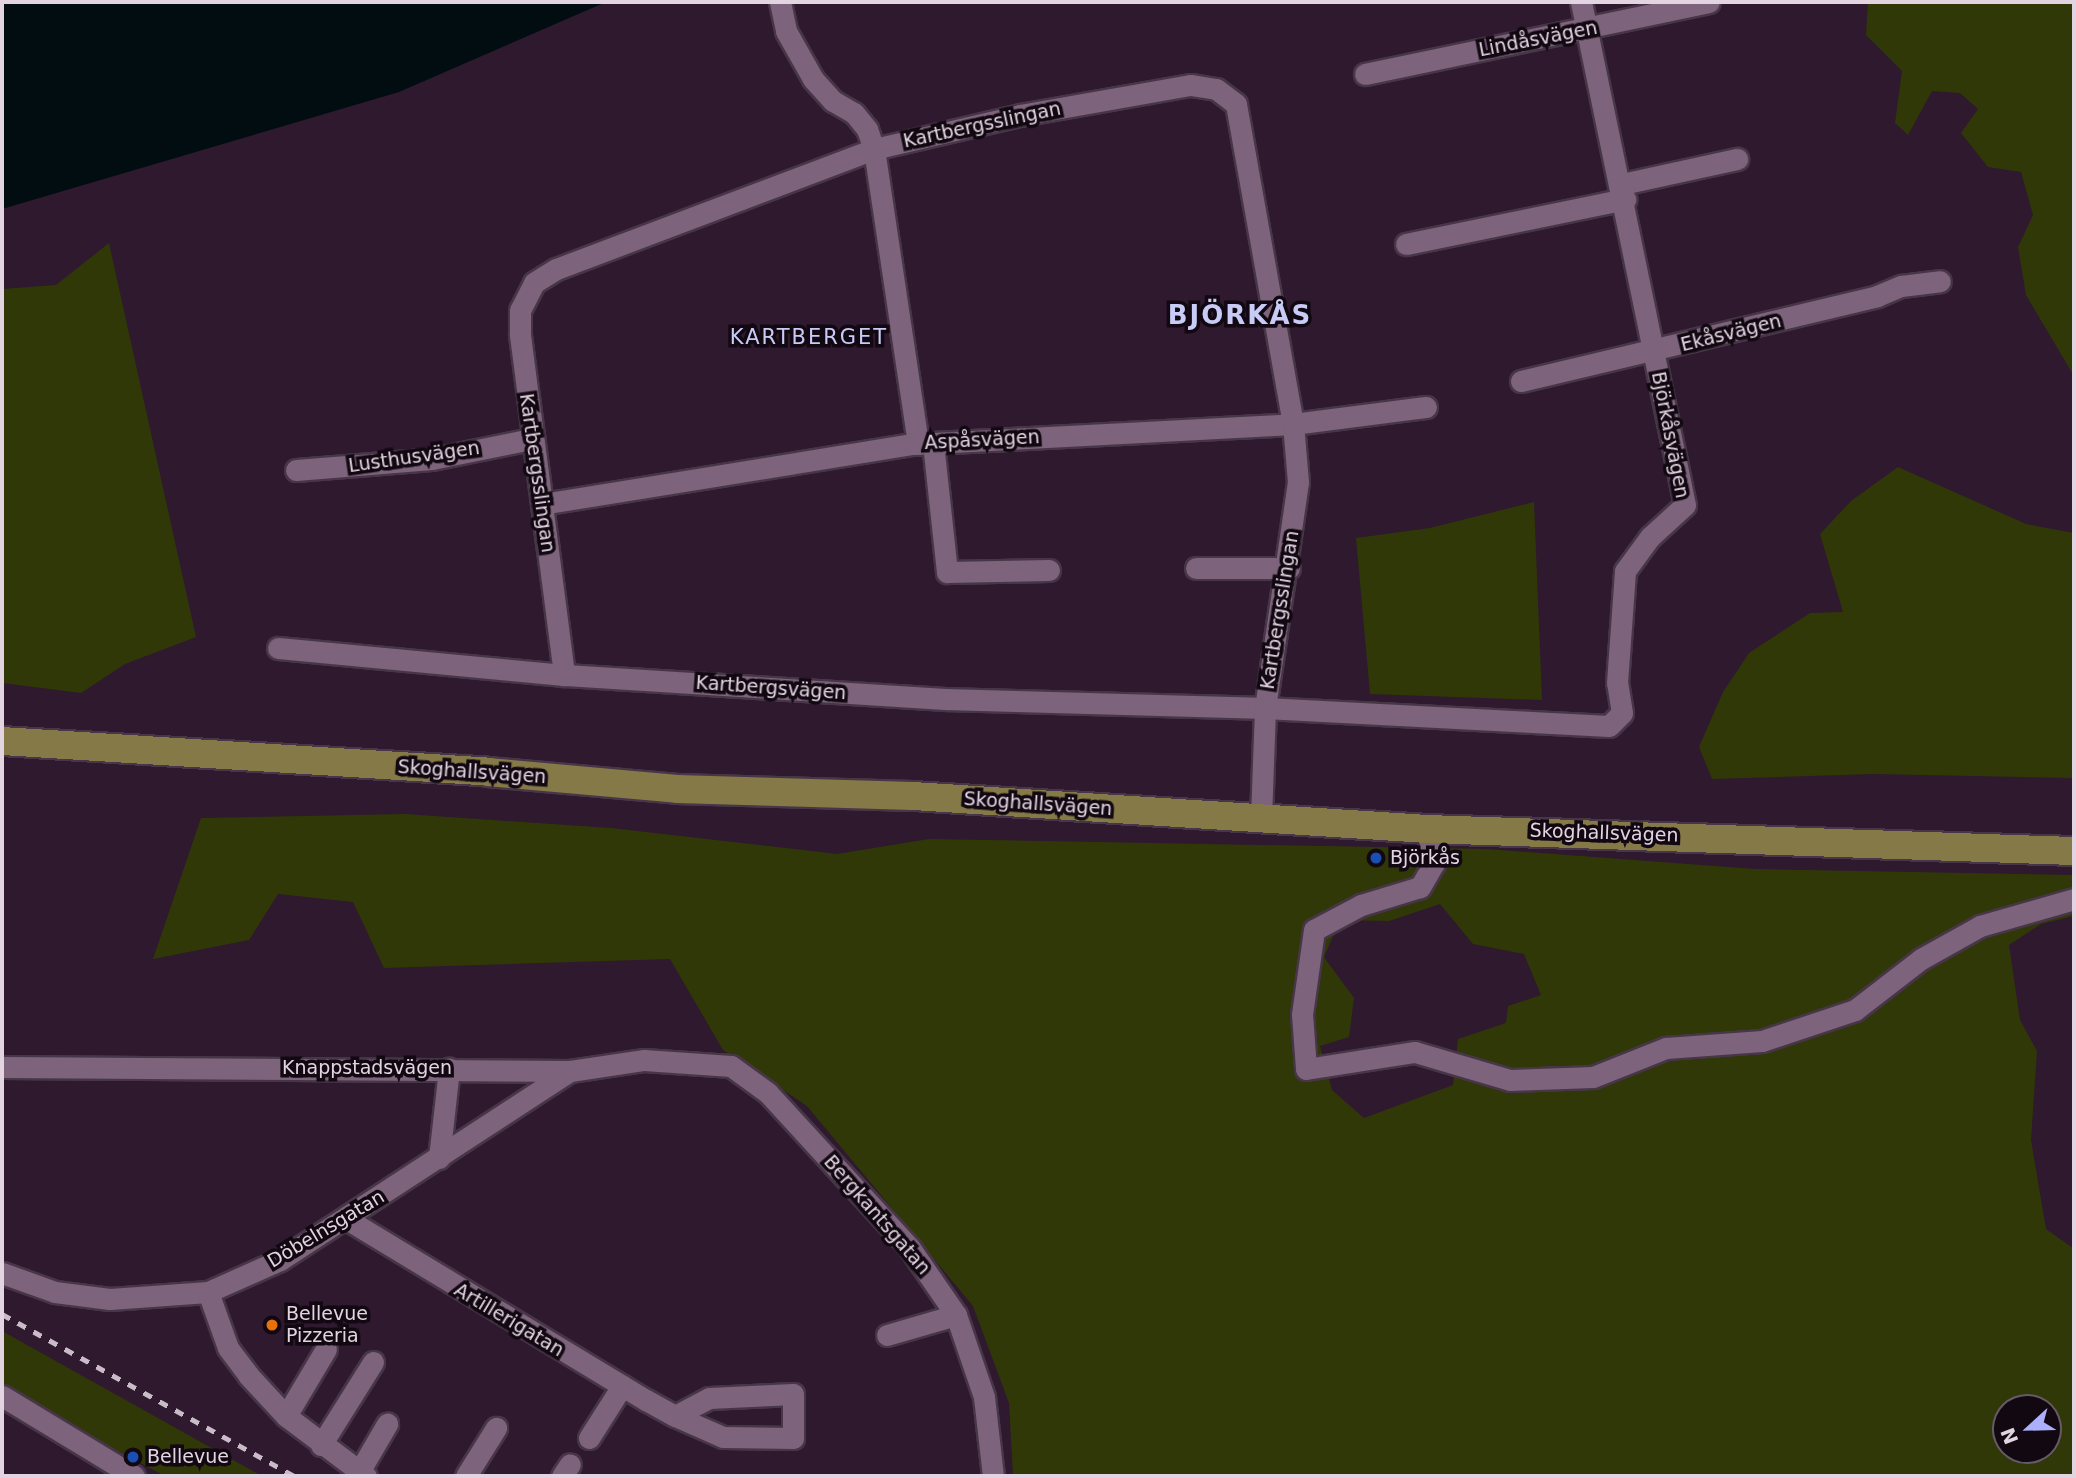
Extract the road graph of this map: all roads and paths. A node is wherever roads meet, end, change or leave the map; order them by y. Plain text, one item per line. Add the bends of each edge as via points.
1 (779, 2) edge
2 (1581, 2) edge
3 (1709, 2) edge
4 (1587, 30) junction
5 (1365, 74) dead end
6 (874, 149) junction
7 (1737, 159) dead end
8 (1623, 191) junction
9 (1406, 244) dead end
10 (1940, 281) dead end
11 (1654, 352) junction
12 (1521, 381) dead end
13 (1426, 407) dead end
14 (1293, 424) junction
15 (531, 439) junction
16 (925, 443) junction
17 (296, 470) dead end
18 (542, 505) junction
19 (1196, 568) dead end
20 (1289, 568) junction
21 (1049, 570) dead end
22 (278, 648) dead end
23 (564, 675) junction
24 (1265, 708) junction
25 (2, 741) edge
26 (1261, 817) junction
27 (1427, 829) junction
28 (2074, 851) edge
29 (2074, 899) edge
30 (731, 1066) joint
31 (2, 1067) edge
32 (449, 1069) junction
33 (570, 1071) junction
34 (439, 1158) junction
35 (345, 1218) junction
36 (2, 1273) edge
37 (208, 1292) junction
38 (956, 1315) junction
39 (887, 1335) dead end
40 (326, 1349) dead end
41 (373, 1362) dead end
42 (622, 1386) junction
43 (2, 1395) edge
44 (286, 1416) junction
45 (675, 1416) junction
46 (387, 1424) dead end
47 (496, 1428) dead end
48 (589, 1438) dead end
49 (321, 1445) junction
50 (362, 1474) edge
51 (134, 1476) edge
52 (466, 1476) edge
53 (993, 1476) edge

1 - 6 street via 786,30 813,79 833,101 854,113 867,129
2 - 4 street, Björkåsvägen
3 - 4 street, Lindåsvägen
4 - 5 street, Lindåsvägen
4 - 8 street, Björkåsvägen
6 - 14 street, Kartbergsslingan via 1032,113 1190,85 1206,85 1228,96 1242,117
6 - 15 street, Kartbergsslingan via 556,269 534,283 520,310
6 - 16 street
7 - 8 street
8 - 9 street
8 - 11 street, Björkåsvägen
10 - 11 street, Ekåsvägen via 1901,286
11 - 12 street, Ekåsvägen
11 - 24 street, Björkåsvägen via 1685,505 1650,537 1625,571 1617,683 1622,713 1618,721 1609,726
13 - 14 street, Aspåsvägen
14 - 16 street, Aspåsvägen
14 - 20 street, Kartbergsslingan via 1298,482
15 - 17 street, Lusthusvägen via 432,459
15 - 18 street, Kartbergsslingan
16 - 18 street, Aspåsvägen
16 - 21 street via 947,572
18 - 23 street, Kartbergsslingan
19 - 20 street
20 - 24 street, Kartbergsslingan
22 - 23 street, Kartbergsvägen
23 - 24 street, Kartbergsvägen via 968,700
24 - 26 street
25 - 26 main road, Skoghallsvägen via 488,772 677,789 913,796
26 - 27 main road, Skoghallsvägen
27 - 28 main road, Skoghallsvägen
27 - 29 street via 1434,863 1420,887 1361,905 1314,929 1302,1014 1306,1069 1415,1052 1510,1080 1593,1077 1666,1048 1762,1041 1855,1010 1922,959 1980,926
30 - 33 street, Knappstadsvägen via 644,1060
30 - 38 street, Bergkantsgatan via 768,1093 910,1248
31 - 32 street, Knappstadsvägen
32 - 33 street, Knappstadsvägen
32 - 34 street
33 - 34 street, Döbelnsgatan
34 - 35 street, Döbelnsgatan
35 - 37 street, Döbelnsgatan via 279,1260
35 - 42 street, Artillerigatan
36 - 37 street, Döbelnsgatan via 55,1292 110,1298
37 - 44 street via 228,1348
38 - 39 street
38 - 53 street, Bergkantsgatan via 985,1397
40 - 44 street
41 - 49 street
42 - 45 street, Artillerigatan
42 - 48 street
43 - 51 street
44 - 49 street
45 - 45 street, Artillerigatan via 723,1437 793,1438 793,1394 709,1398
46 - 50 street
47 - 52 street
49 - 50 street

